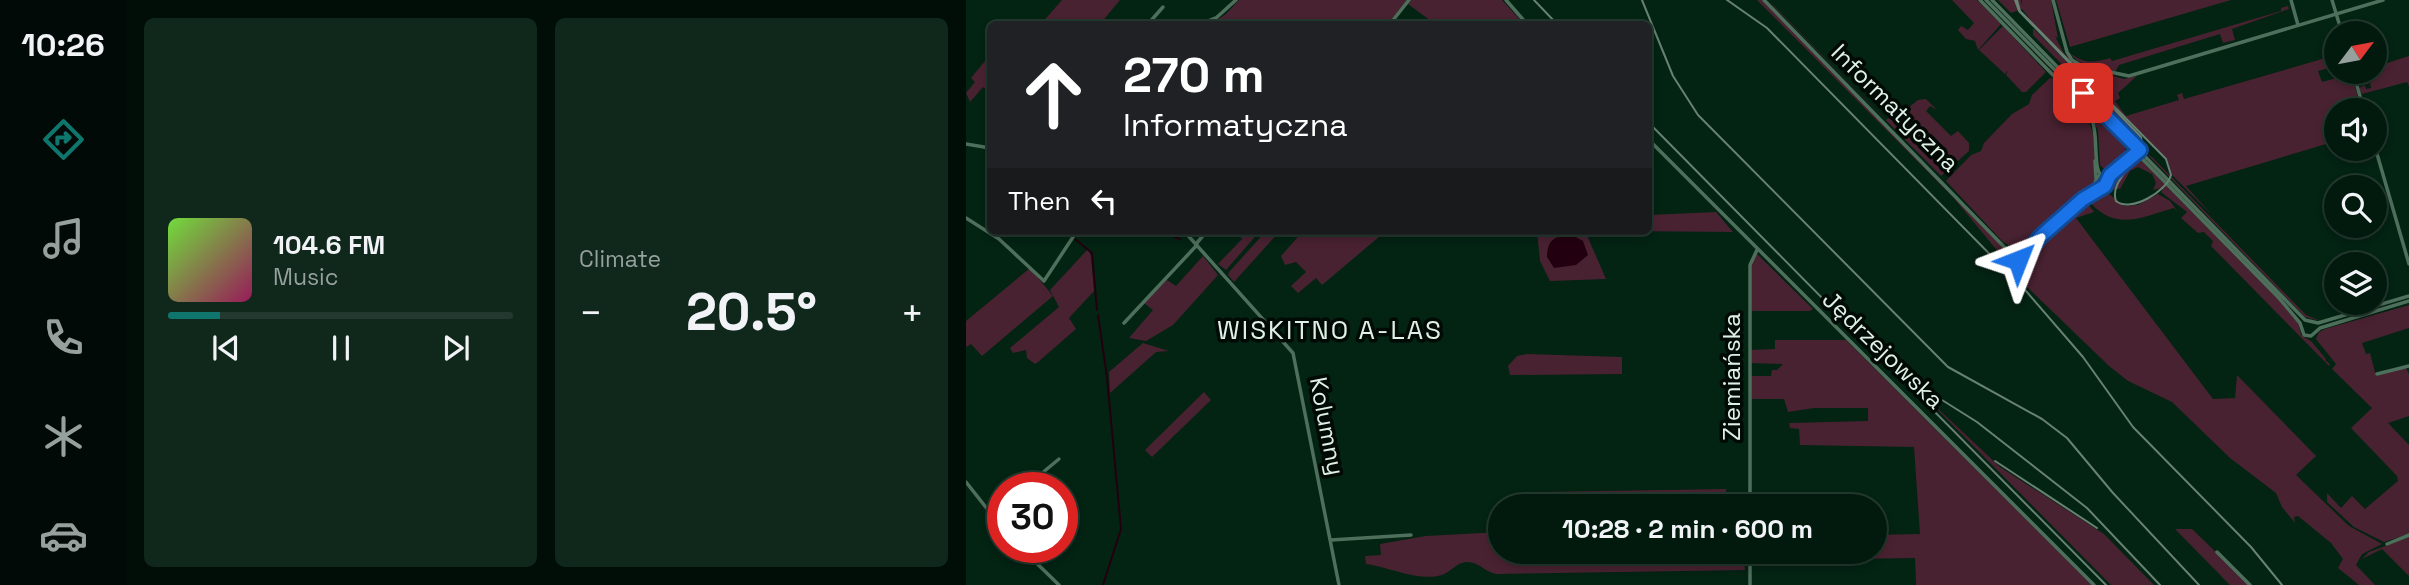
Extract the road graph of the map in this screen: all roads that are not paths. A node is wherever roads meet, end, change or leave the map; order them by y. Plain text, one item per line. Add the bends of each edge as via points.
1 (1236, 0) edge
2 (1409, 0) edge
3 (1507, 0) edge
4 (1764, 0) edge
5 (1980, 0) edge
6 (1986, 0) edge
7 (1992, 0) edge
8 (2053, 0) edge
9 (2291, 0) edge
10 (2332, 0) edge
11 (2383, 0) edge
12 (1163, 7) dead end
13 (2336, 14) junction
14 (1151, 21) edge
15 (1207, 21) edge
16 (1392, 21) edge
17 (1524, 21) edge
18 (2338, 21) edge
19 (2298, 25) junction
20 (1652, 143) edge
21 (967, 146) edge
22 (987, 148) edge
23 (2136, 150) junction
24 (2097, 152) junction
25 (2379, 161) edge
26 (2097, 162) junction
27 (2112, 170) junction
28 (2102, 176) junction
29 (2095, 181) junction
30 (2107, 181) junction
31 (2099, 188) junction
32 (2083, 199) junction
33 (966, 218) edge
34 (987, 231) edge
35 (994, 235) edge
36 (1075, 235) edge
37 (1187, 235) edge
38 (1205, 235) edge
39 (2000, 242) junction
40 (1196, 245) junction
41 (2016, 248) junction
42 (1757, 250) junction
43 (2024, 251) junction
44 (2013, 254) junction
45 (2409, 264) edge
46 (2409, 299) edge
47 (2307, 322) junction
48 (1124, 323) dead end
49 (2314, 324) junction
50 (2302, 326) junction
51 (2316, 331) junction
52 (2409, 366) edge
53 (2377, 374) dead end
54 (1059, 458) dead end
55 (1043, 472) edge
56 (966, 482) edge
57 (1750, 494) edge
58 (987, 512) edge
59 (2409, 535) edge
60 (1411, 536) dead end
61 (1331, 540) junction
62 (2387, 544) dead end
63 (2217, 552) dead end
64 (1036, 563) edge
65 (1750, 564) edge
66 (1059, 585) edge
67 (1339, 585) edge
68 (1750, 585) edge
69 (2094, 585) edge
70 (2250, 585) edge

1 - 15 street
2 - 16 street
3 - 17 street
4 - 39 street, Informatyczna
5 - 24 street via 2085,107 2096,127
6 - 23 street
7 - 23 street
8 - 19 street via 2067,52 2078,65 2129,76
9 - 19 street
10 - 13 street
11 - 13 street
12 - 14 street
13 - 18 street
13 - 19 street
20 - 42 street, Jędrzejowska
21 - 22 street
23 - 27 street
23 - 30 street
23 - 47 street
23 - 50 street
24 - 26 street
24 - 29 street
25 - 45 street
26 - 27 street via 2103,170
26 - 28 street
27 - 28 street
28 - 29 street
28 - 30 street
29 - 31 street
29 - 32 street
30 - 31 street
31 - 32 street
32 - 43 street
33 - 34 street
35 - 36 street via 1046,281
37 - 40 street, Kolumny
38 - 40 street
39 - 41 street, Informatyczna
39 - 44 street, Informatyczna
40 - 48 street
40 - 61 street, Kolumny via 1293,353
41 - 43 street, Informatyczna
41 - 44 street
42 - 57 street, Ziemiańska via 1750,265
42 - 69 street, Jędrzejowska
43 - 44 street via 2020,260
46 - 49 street
46 - 51 street
47 - 49 street
47 - 50 street
49 - 51 street
50 - 51 street via 2308,336
52 - 53 street
54 - 55 street
56 - 58 street
59 - 62 street
60 - 61 street
61 - 67 street, Kolumny
63 - 70 street
64 - 66 street
65 - 68 street

